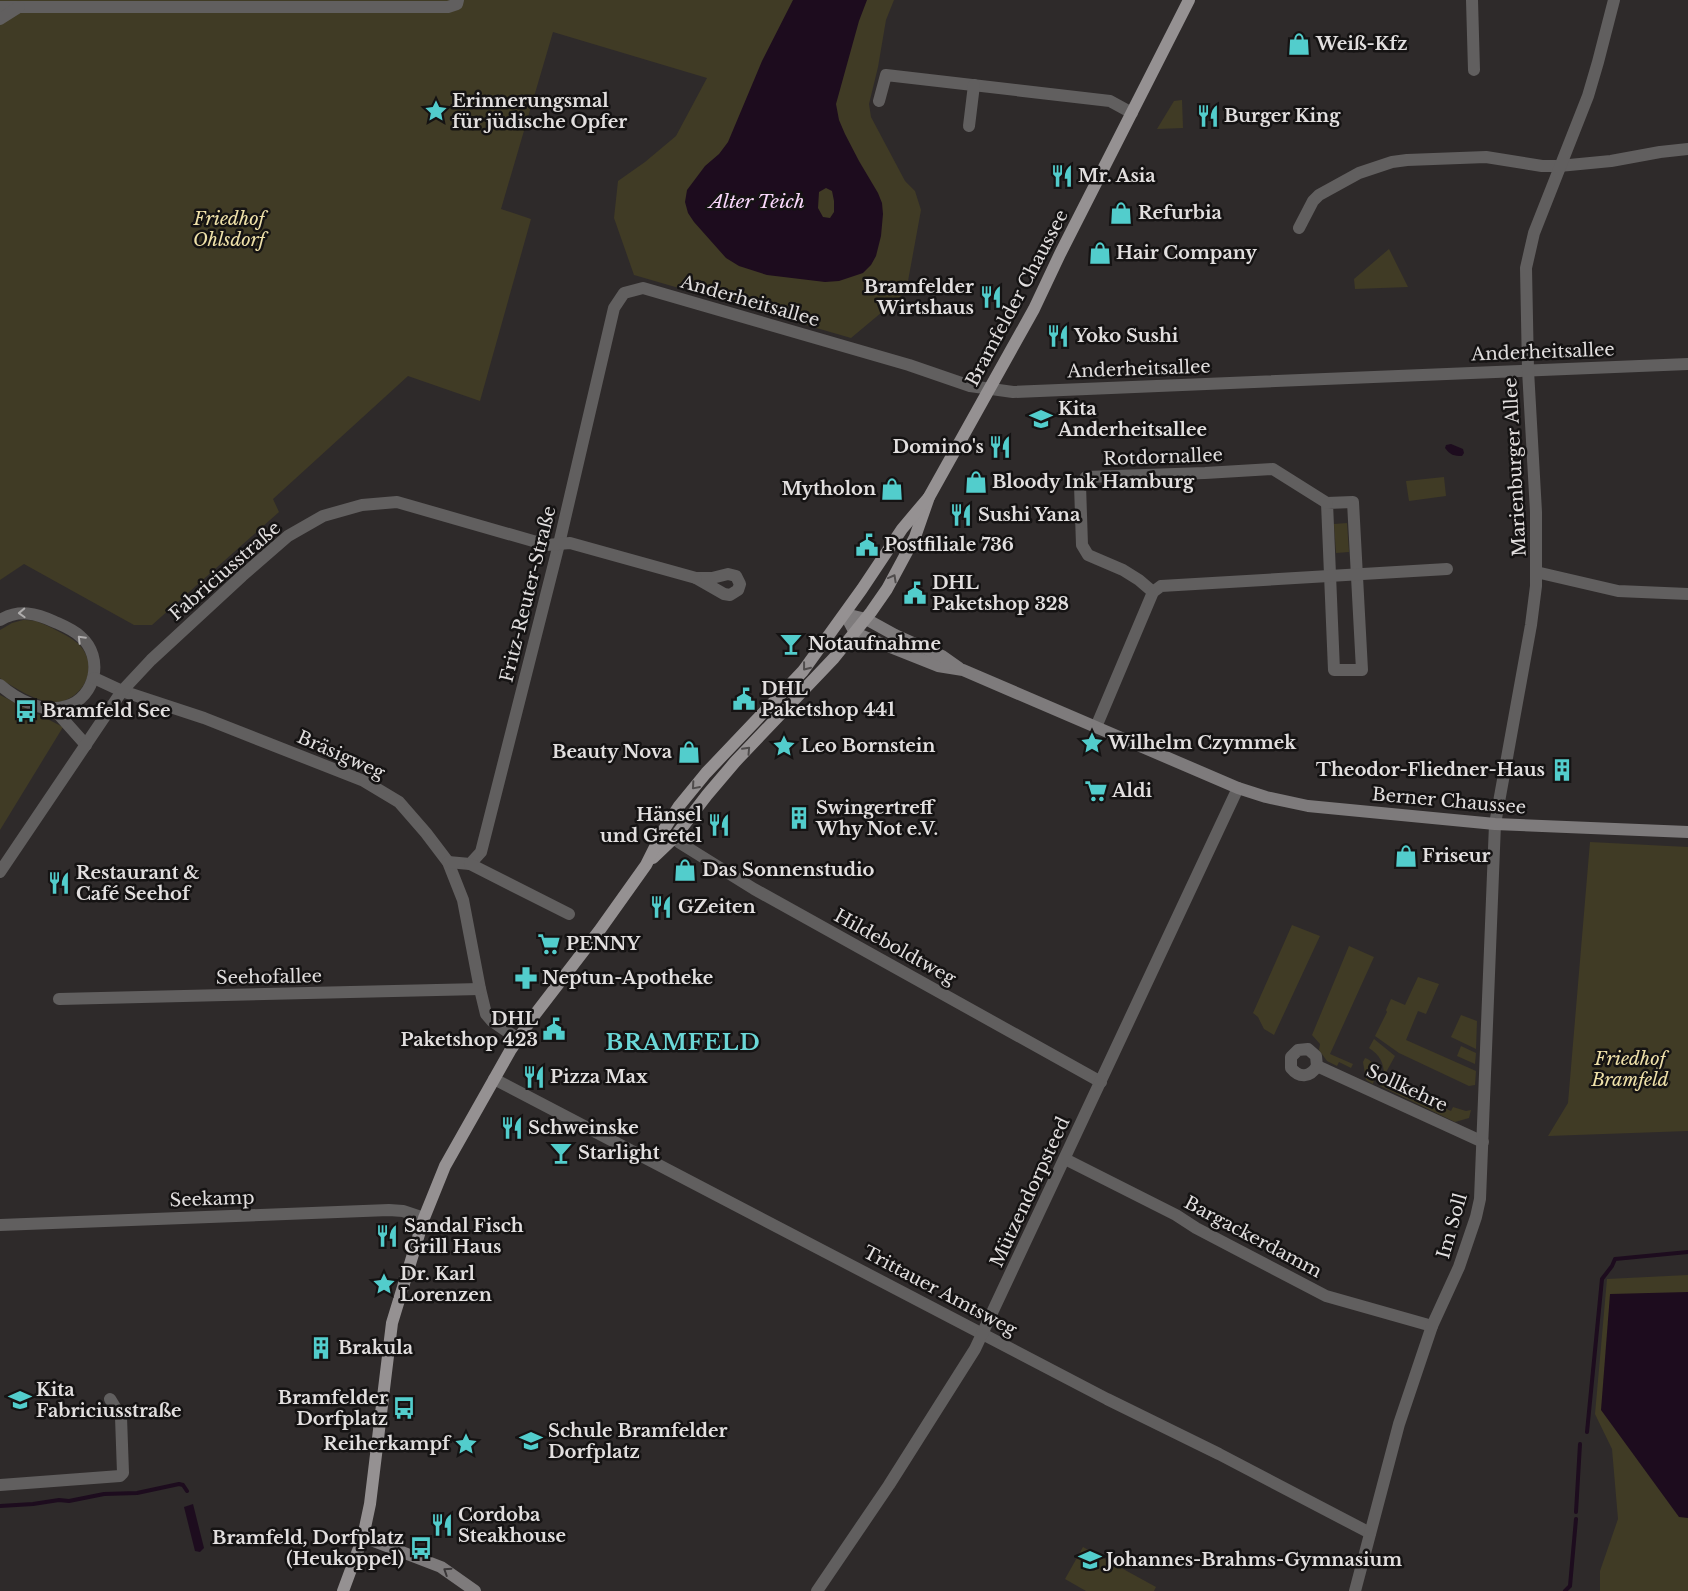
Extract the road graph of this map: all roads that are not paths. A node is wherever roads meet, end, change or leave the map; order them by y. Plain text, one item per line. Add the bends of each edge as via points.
1 (1190, 0) edge
2 (1472, 0) edge
3 (1614, 0) edge
4 (457, 2) edge
5 (21, 4) edge
6 (0, 7) edge
7 (0, 19) edge
8 (1474, 70) dead end
9 (974, 85) junction
10 (879, 101) dead end
11 (1132, 113) junction
12 (969, 126) dead end
13 (1688, 149) edge
14 (1559, 166) junction
15 (1299, 228) dead end
16 (614, 308) joint
17 (1688, 364) edge
18 (1528, 370) junction
19 (990, 389) junction
20 (929, 497) junction
21 (1327, 503) junction
22 (559, 544) junction
23 (1448, 568) dead end
24 (1536, 572) junction
25 (1357, 575) junction
26 (1330, 576) junction
27 (696, 578) dead end
28 (1153, 592) junction
29 (1688, 594) edge
30 (845, 614) junction
31 (866, 619) junction
32 (0, 620) edge
33 (855, 633) junction
34 (963, 670) junction
35 (94, 678) junction
36 (0, 685) edge
37 (122, 691) junction
38 (53, 708) junction
39 (1096, 727) junction
40 (86, 745) junction
41 (1238, 788) junction
42 (1495, 824) junction
43 (1688, 832) edge
44 (674, 838) junction
45 (448, 862) junction
46 (470, 864) junction
47 (646, 866) junction
48 (0, 872) edge
49 (569, 914) dead end
50 (480, 989) junction
51 (59, 999) dead end
52 (518, 1039) junction
53 (1316, 1066) dead end
54 (494, 1079) junction
55 (1101, 1082) junction
56 (1482, 1142) junction
57 (1065, 1159) junction
58 (424, 1218) junction
59 (0, 1225) edge
60 (1432, 1326) junction
61 (983, 1334) junction
62 (110, 1399) dead end
63 (0, 1485) edge
64 (1370, 1533) junction
65 (363, 1537) junction
66 (343, 1591) edge
67 (475, 1591) edge
68 (817, 1591) edge
69 (1355, 1591) edge

1 - 11 main road, Bramfelder Chaussee
2 - 8 street
3 - 14 street, Marienburger Allee via 1588,96
4 - 5 street via 448,7
5 - 6 street
5 - 7 street
9 - 10 street via 886,75
9 - 11 street via 1110,101
9 - 12 street
11 - 19 main road, Bramfelder Chaussee
13 - 14 street
14 - 15 street via 1476,157 1382,164 1319,194
14 - 18 street, Marienburger Allee via 1529,251 1526,281
16 - 19 street, Anderheitsallee via 624,292 643,288 909,365 970,386
16 - 22 street, Fritz-Reuter-Straße
17 - 18 street, Anderheitsallee
18 - 19 street, Anderheitsallee via 1013,392
18 - 24 street, Marienburger Allee
19 - 20 main road, Bramfelder Chaussee
20 - 30 main road, Bramfelder Chaussee via 902,528
31 -> 20 main road, Bramfelder Chaussee via 887,589 915,537
21 - 25 street via 1353,502
21 - 26 street
21 - 28 street, Rotdornallee via 1273,469 1086,477 1080,485 1082,545 1088,555 1123,570
22 - 27 street, Fabriciusstraße via 570,543
22 - 37 street, Fabriciusstraße via 547,544 397,502 362,505 323,516 288,536 242,576
22 - 46 street, Fritz-Reuter-Straße via 481,852
23 - 25 street
24 - 29 street via 1618,591
24 - 42 street, Marienburger Allee via 1531,625
25 - 26 street
25 - 26 street via 1362,670 1334,670
26 - 28 street via 1161,586
28 - 39 street
30 - 31 street, Berner Chaussee
30 - 33 street
30 -> 47 main road, Bramfelder Chaussee via 803,671 686,796 663,831
31 - 33 main road, Bramfelder Chaussee
31 - 34 street, Berner Chaussee via 942,656
35 -> 32 street via 92,653 74,632 32,613 16,613
33 - 34 street, Berner Chaussee via 938,666
44 -> 33 main road, Bramfelder Chaussee via 735,762
34 - 39 street, Berner Chaussee
35 - 37 street, Bräsigweg
35 - 38 street via 74,704
36 - 38 street via 39,707
37 - 40 street, Fabriciusstraße
37 - 45 street, Bräsigweg via 204,718 364,780 399,802
38 - 40 street
39 - 41 street, Berner Chaussee
40 - 48 street, Fabriciusstraße
41 - 42 street, Berner Chaussee via 1308,806
41 - 55 street, Mützendorpsteed
42 - 43 street, Berner Chaussee
42 - 56 street, Im Soll
44 - 47 main road, Bramfelder Chaussee
44 - 55 street, Hildeboldtweg via 763,894
45 - 46 street
45 - 50 street, Bräsigweg via 463,900
46 - 49 street
47 - 52 main road, Bramfelder Chaussee
50 - 51 street, Seehofallee
50 - 52 street, Bräsigweg via 486,1014
52 - 54 main road, Bramfelder Chaussee
53 - 56 street, Sollkehre
54 - 58 main road, Bramfelder Chaussee via 445,1166
54 - 61 street, Trittauer Amtsweg
55 - 57 street, Mützendorpsteed
56 - 60 street, Im Soll via 1476,1217 1459,1267
57 - 60 street, Bargackerdamm via 1326,1296
57 - 61 street, Mützendorpsteed
58 - 59 street, Seekamp via 389,1210
58 - 65 main road, Bramfelder Chaussee via 392,1323 370,1504
60 - 64 street, Im Soll via 1399,1424
61 - 64 street, Trittauer Amtsweg
61 - 68 street, Mützendorpsteed via 889,1485
62 - 63 street via 121,1417 123,1473 120,1476
64 - 69 street, Im Soll
65 - 66 main road, Bramfelder Chaussee
67 -> 65 street via 440,1566

